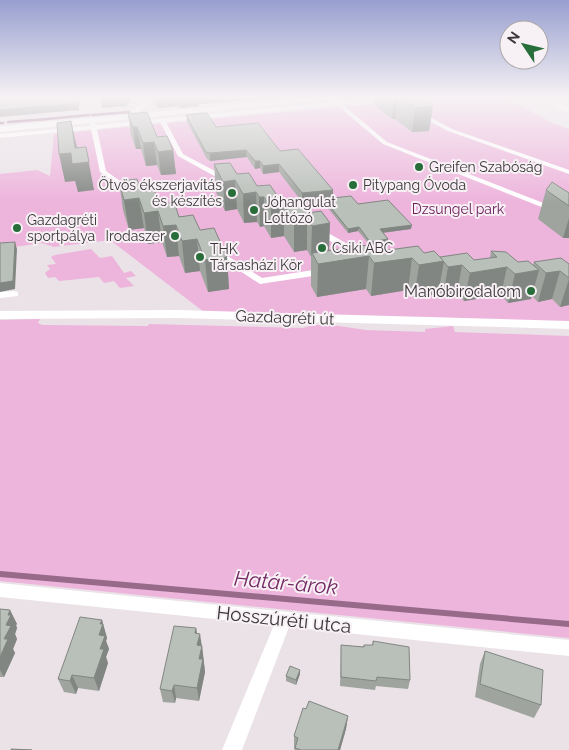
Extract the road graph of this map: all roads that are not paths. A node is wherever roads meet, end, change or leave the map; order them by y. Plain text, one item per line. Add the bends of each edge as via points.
1 (23, 133) edge
2 (94, 133) edge
3 (169, 133) edge
4 (374, 133) edge
5 (458, 133) edge
6 (0, 136) edge
7 (569, 172) edge
8 (233, 184) edge
9 (141, 201) edge
10 (569, 216) edge
11 (308, 225) edge
12 (204, 243) edge
13 (374, 262) edge
14 (337, 270) edge
15 (15, 294) dead end
16 (0, 295) edge
17 (0, 315) edge
18 (569, 325) edge
19 (0, 590) edge
20 (284, 620) junction
21 (569, 648) edge
22 (232, 750) edge

1 - 6 street
2 - 9 street via 103,172
3 - 8 street via 180,155
4 - 10 street via 385,143
5 - 7 street
11 - 13 street
12 - 14 street via 260,281
15 - 16 street
17 - 18 street, Gazdagréti út via 178,314
19 - 20 street, Hosszúréti utca
20 - 21 street, Hosszúréti utca
20 - 22 street

